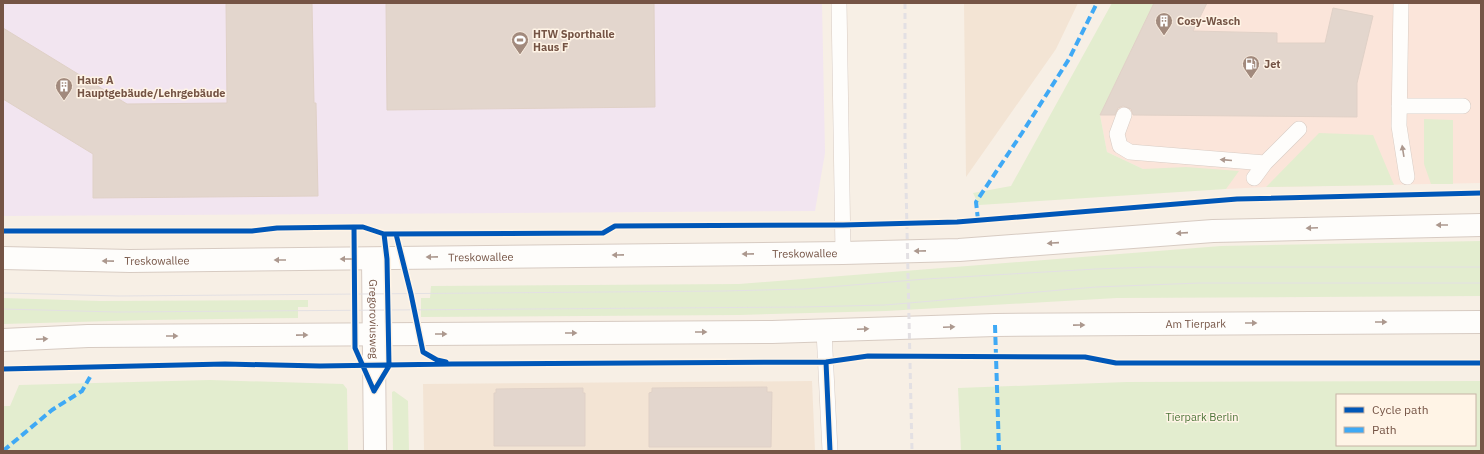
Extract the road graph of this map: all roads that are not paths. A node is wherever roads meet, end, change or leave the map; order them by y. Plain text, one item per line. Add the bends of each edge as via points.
1 (839, 3) edge
2 (1401, 3) edge
3 (1399, 106) junction
4 (1463, 106) dead end
5 (1124, 115) dead end
6 (1299, 129) dead end
7 (1265, 163) junction
8 (1407, 177) dead end
9 (1254, 178) dead end
10 (1481, 225) edge
11 (843, 253) junction
12 (3, 258) edge
13 (373, 259) junction
14 (1481, 322) edge
15 (824, 331) junction
16 (374, 334) junction
17 (3, 340) edge
18 (375, 451) edge
19 (830, 451) edge

1 - 11 lane
2 - 3 lane
3 - 4 lane
8 -> 3 lane via 1399,126
7 -> 5 lane via 1130,152 1120,146 1117,134
6 - 7 lane
7 - 9 lane
10 -> 11 main road, Treskowallee via 1213,231 959,250
11 -> 13 main road, Treskowallee
13 -> 12 main road, Treskowallee via 130,261
13 - 16 main road, Gregoroviusweg
15 -> 14 main road, Am Tierpark via 995,325
16 -> 15 main road
15 - 19 lane
17 -> 16 main road via 88,336
16 - 18 main road, Gregoroviusweg

